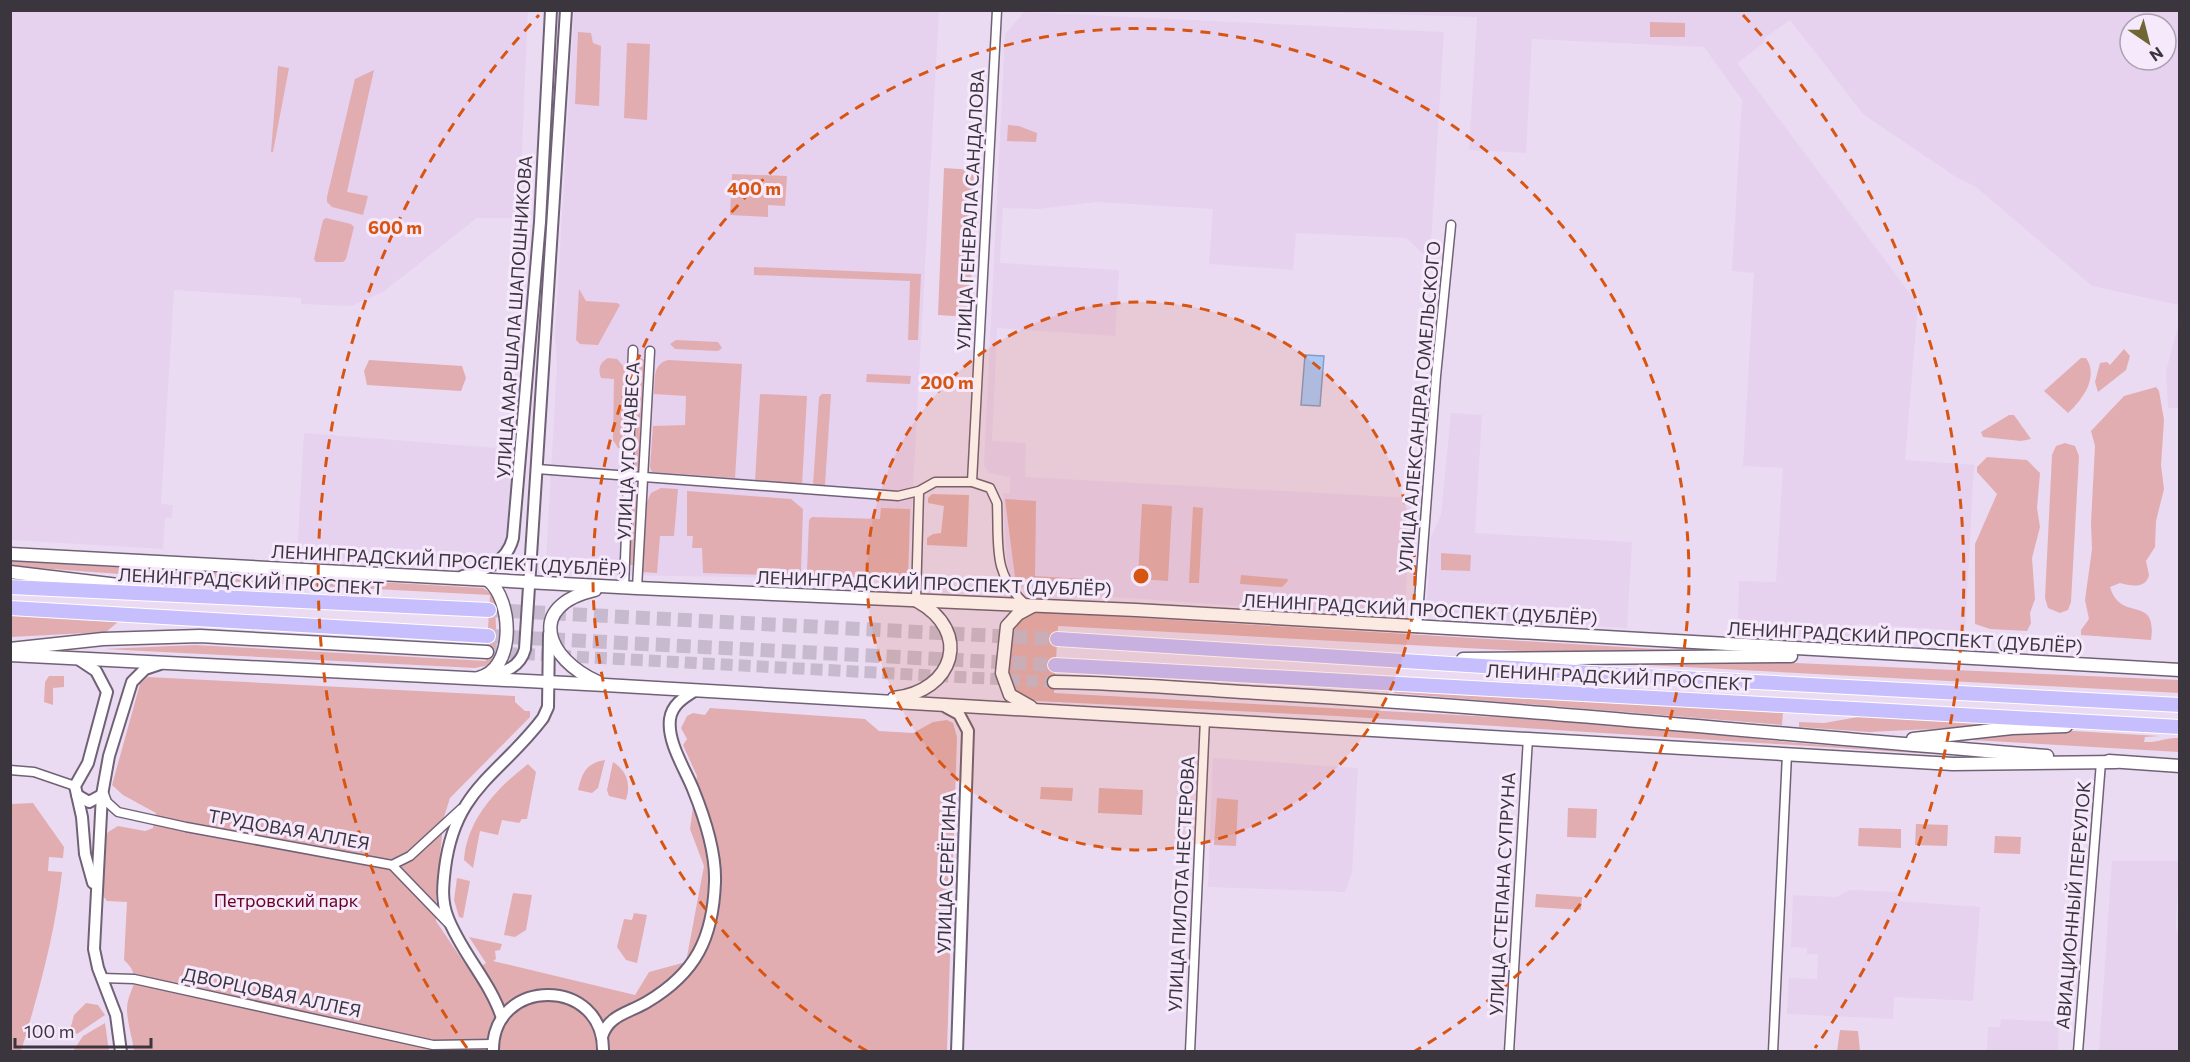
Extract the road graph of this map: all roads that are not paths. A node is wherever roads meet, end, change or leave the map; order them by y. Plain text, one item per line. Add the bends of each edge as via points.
1 (551, 10) edge
2 (566, 10) edge
3 (997, 10) edge
4 (1451, 225) dead end
5 (633, 350) dead end
6 (650, 351) dead end
7 (537, 469) junction
8 (628, 476) junction
9 (643, 477) junction
10 (972, 482) junction
11 (920, 490) junction
12 (10, 554) edge
13 (10, 572) edge
14 (442, 577) junction
15 (488, 580) junction
16 (529, 583) junction
17 (10, 587) edge
18 (611, 587) junction
19 (630, 588) junction
20 (200, 597) junction
21 (916, 600) junction
22 (1025, 604) junction
23 (1047, 605) junction
24 (10, 608) edge
25 (489, 610) tunnel mouth
26 (1418, 628) junction
27 (549, 630) junction
28 (488, 636) tunnel mouth
29 (1057, 639) tunnel mouth
30 (10, 649) edge
31 (487, 652) tunnel mouth
32 (1861, 654) junction
33 (10, 655) edge
34 (78, 659) junction
35 (1397, 660) junction
36 (160, 664) junction
37 (1056, 664) tunnel mouth
38 (2180, 670) edge
39 (480, 678) junction
40 (549, 682) junction
41 (1054, 682) tunnel mouth
42 (605, 685) junction
43 (696, 690) junction
44 (869, 701) junction
45 (2180, 705) edge
46 (946, 707) junction
47 (1042, 711) junction
48 (1205, 719) junction
49 (2116, 724) junction
50 (2180, 727) edge
51 (1528, 738) junction
52 (1894, 742) junction
53 (1787, 754) junction
54 (2101, 762) junction
55 (2116, 762) junction
56 (2180, 766) edge
57 (10, 770) edge
58 (81, 776) junction
59 (103, 790) junction
60 (76, 791) junction
61 (462, 809) junction
62 (392, 865) junction
63 (96, 890) junction
64 (454, 930) junction
65 (102, 978) junction
66 (502, 1018) junction
67 (602, 1036) junction
68 (433, 1045) junction
69 (492, 1049) edge
70 (121, 1052) edge
71 (444, 1052) edge
72 (603, 1052) edge
73 (957, 1052) edge
74 (1190, 1052) edge
75 (1509, 1052) edge
76 (1773, 1052) edge
77 (2078, 1052) edge

1 - 14 street, УЛИЦА МАРШАЛА ШАПОШНИКОВА via 540,222 513,538 508,551 492,566
2 - 7 street, УЛИЦА МАРШАЛА ШАПОШНИКОВА
3 - 10 street, УЛИЦА ГЕНЕРАЛА САНДАЛОВА
4 - 26 street, УЛИЦА АЛЕКСАНДРА ГОМЕЛЬСКОГО
5 - 8 street, УЛИЦА УГО ЧАВЕСА
6 - 9 street, УЛИЦА УГО ЧАВЕСА
7 - 8 street
7 - 16 street, УЛИЦА МАРШАЛА ШАПОШНИКОВА
8 - 9 street
8 - 19 street, УЛИЦА УГО ЧАВЕСА
9 - 11 street via 898,496
9 - 19 street, УЛИЦА УГО ЧАВЕСА
10 - 11 street via 935,482
10 - 22 street via 993,491 1003,577
11 - 21 street
12 - 14 main road, ЛЕНИНГРАДСКИЙ ПРОСПЕКТ (ДУБЛЁР)
13 - 20 main road via 130,584
14 - 15 main road, ЛЕНИНГРАДСКИЙ ПРОСПЕКТ (ДУБЛЁР)
15 - 16 main road, ЛЕНИНГРАДСКИЙ ПРОСПЕКТ (ДУБЛЁР)
15 - 39 main road via 501,594 506,649 497,668
16 - 18 main road, ЛЕНИНГРАДСКИЙ ПРОСПЕКТ (ДУБЛЁР)
16 - 39 street, УЛИЦА МАРШАЛА ШАПОШНИКОВА via 523,656 507,671
17 - 20 main road, ЛЕНИНГРАДСКИЙ ПРОСПЕКТ
18 - 19 main road, ЛЕНИНГРАДСКИЙ ПРОСПЕКТ (ДУБЛЁР)
18 - 27 main road via 572,597 559,605
19 - 21 main road, ЛЕНИНГРАДСКИЙ ПРОСПЕКТ (ДУБЛЁР)
20 - 25 main road, ЛЕНИНГРАДСКИЙ ПРОСПЕКТ
21 - 22 main road, ЛЕНИНГРАДСКИЙ ПРОСПЕКТ (ДУБЛЁР)
21 - 44 main road via 937,614 947,630 950,651 945,670 922,691
22 - 23 main road, ЛЕНИНГРАДСКИЙ ПРОСПЕКТ (ДУБЛЁР)
23 - 26 main road, ЛЕНИНГРАДСКИЙ ПРОСПЕКТ (ДУБЛЁР)
23 - 47 main road via 1034,605 1012,619 1005,634 1002,673 1006,688 1017,701
24 - 28 main road
26 - 32 main road, ЛЕНИНГРАДСКИЙ ПРОСПЕКТ (ДУБЛЁР)
27 - 40 street
27 - 42 main road via 556,650 567,664
29 - 35 main road, ЛЕНИНГРАДСКИЙ ПРОСПЕКТ
30 - 31 main road via 200,636
32 - 35 main road via 1707,659
32 - 38 main road, ЛЕНИНГРАДСКИЙ ПРОСПЕКТ (ДУБЛЁР)
33 - 34 main road
34 - 36 main road
34 - 58 street via 96,671 107,692
35 - 45 main road, ЛЕНИНГРАДСКИЙ ПРОСПЕКТ
36 - 39 main road
36 - 59 street via 145,669 132,682 109,756
37 - 49 main road, ЛЕНИНГРАДСКИЙ ПРОСПЕКТ
39 - 40 main road
40 - 42 main road
40 - 61 street via 548,707 543,718
41 - 52 main road via 1464,706
42 - 43 main road
43 - 44 main road
43 - 67 street via 682,698 670,719 673,741 700,806 715,868 709,925 699,954 684,975 646,1003 611,1019
44 - 46 main road
46 - 47 main road
46 - 73 street, УЛИЦА СЕРЁГИНА via 959,714 968,731
47 - 48 main road
48 - 51 main road
48 - 74 street, УЛИЦА ПИЛОТА НЕСТЕРОВА
49 - 50 main road, ЛЕНИНГРАДСКИЙ ПРОСПЕКТ
49 - 52 main road via 2012,728
51 - 53 main road
51 - 75 street, УЛИЦА СТЕПАНА СУПРУНА
52 - 55 main road
53 - 54 main road via 1953,764
53 - 76 street
54 - 55 main road
54 - 77 street, АВИАЦИОННЫЙ ПЕРЕУЛОК
55 - 56 main road
57 - 60 street via 34,772
58 - 59 street via 95,775
58 - 60 street
59 - 60 street via 98,800 89,802
59 - 62 street, ТРУДОВАЯ АЛЛЕЯ via 107,802 118,812
59 - 63 street
60 - 63 street via 85,854
61 - 62 street via 410,856
61 - 64 street via 450,840 442,891
62 - 64 street, ТРУДОВАЯ АЛЛЕЯ
63 - 65 street via 94,949
64 - 66 street via 495,996
65 - 68 street, ДВОРЦОВАЯ АЛЛЕЯ via 134,979
65 - 70 street via 117,1015
66 - 67 street via 529,997 559,995 586,1009
66 - 69 street
67 - 72 street
68 - 69 street, ДВОРЦОВАЯ АЛЛЕЯ
68 - 71 street, ДВОРЦОВАЯ АЛЛЕЯ

